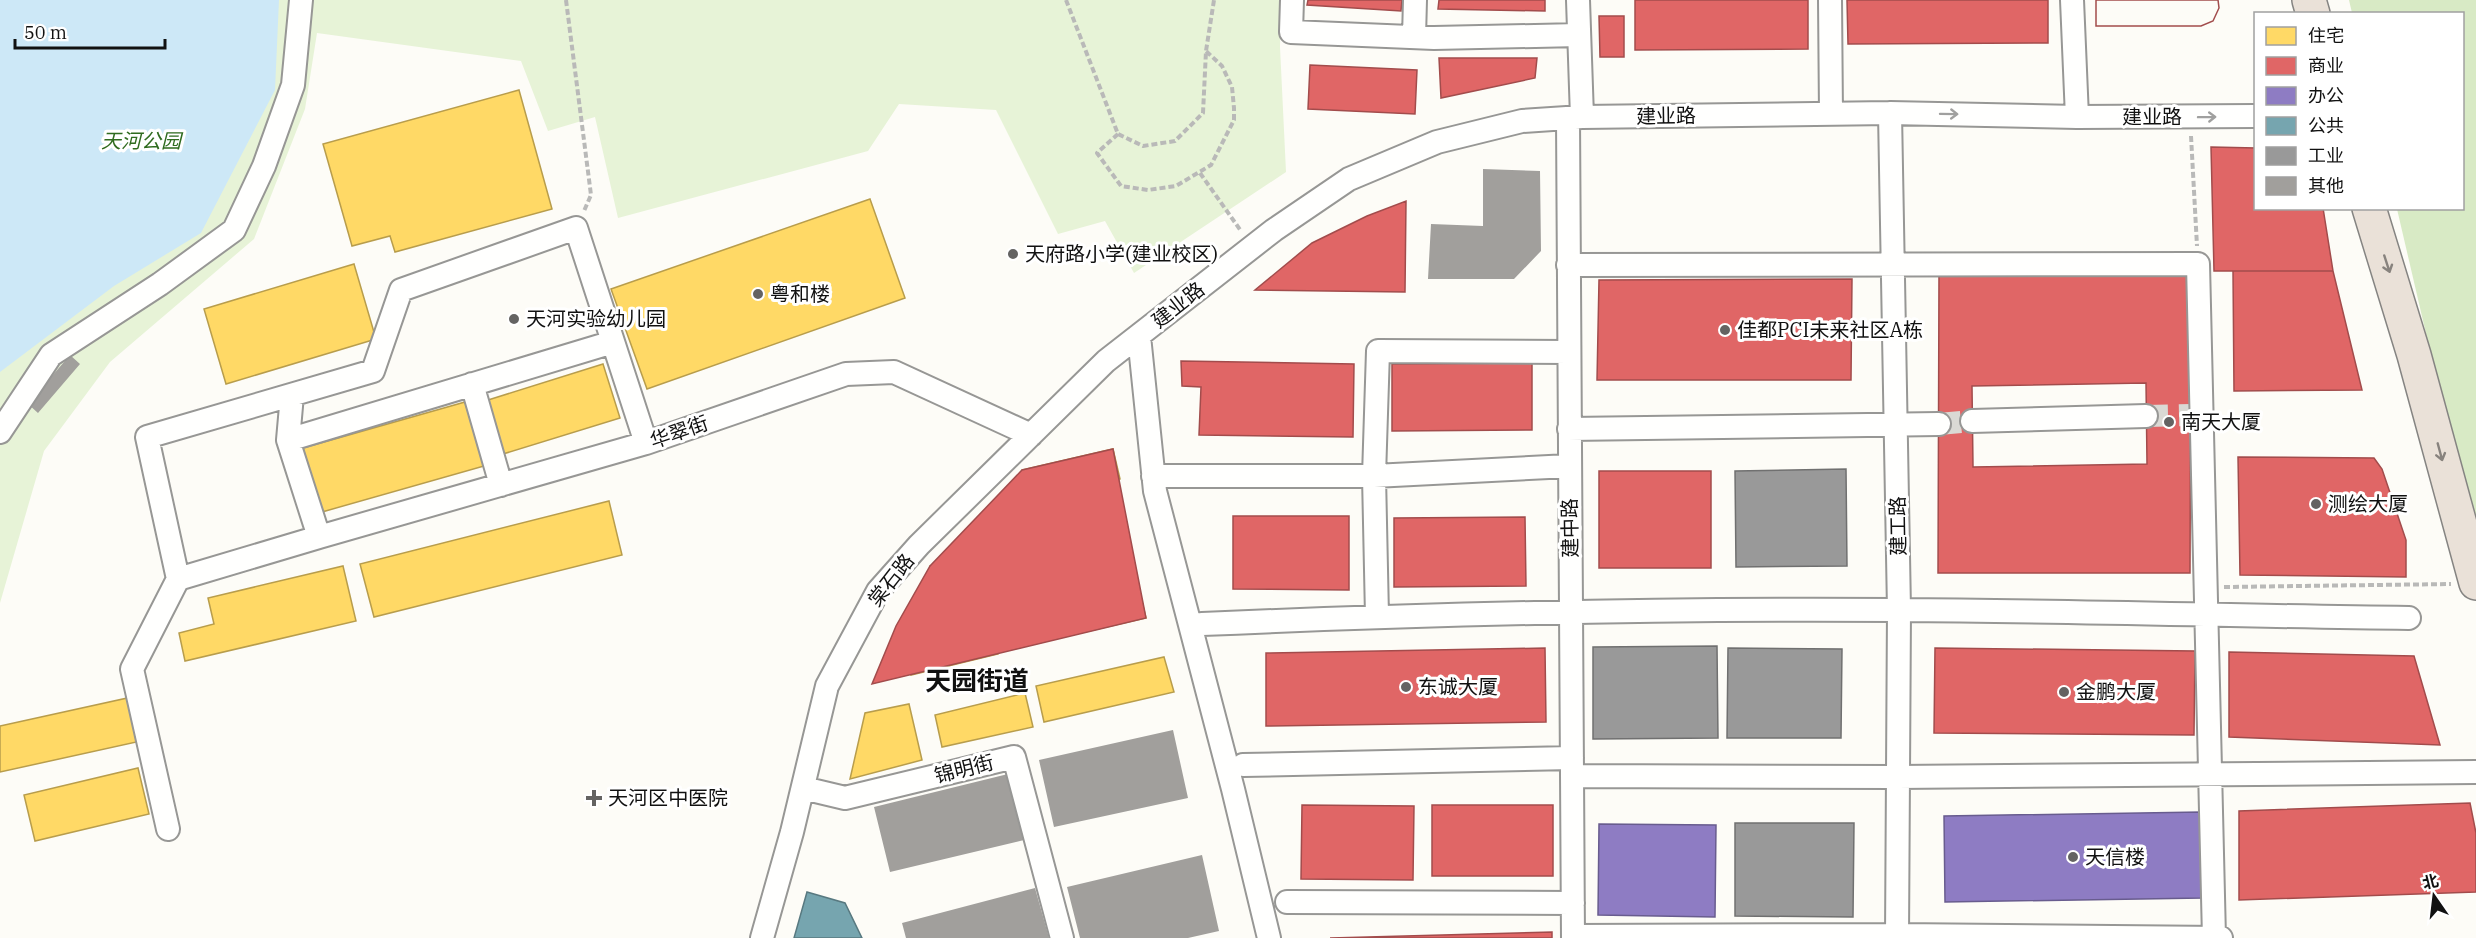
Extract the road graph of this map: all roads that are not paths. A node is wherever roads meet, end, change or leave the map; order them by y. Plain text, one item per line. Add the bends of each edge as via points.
1 (301, 0) edge
2 (1292, 0) edge
3 (1415, 0) edge
4 (1578, 0) edge
5 (1830, 0) edge
6 (2073, 0) edge
7 (1579, 35) junction
8 (1414, 37) junction
9 (1890, 113) junction
10 (1830, 114) junction
11 (2254, 116) edge
12 (1575, 117) junction
13 (2077, 117) junction
14 (2370, 210) edge
15 (1568, 265) junction
16 (1893, 266) junction
17 (1139, 336) junction
18 (613, 342) junction
19 (1569, 352) junction
20 (472, 384) junction
21 (292, 395) junction
22 (2146, 416) tunnel mouth
23 (1972, 421) tunnel mouth
24 (1896, 424) junction
25 (1939, 424) tunnel mouth
26 (1569, 429) junction
27 (0, 432) edge
28 (1031, 435) junction
29 (288, 440) junction
30 (646, 443) junction
31 (1569, 466) junction
32 (1153, 476) junction
33 (1374, 476) junction
34 (501, 485) junction
35 (2455, 507) junction
36 (319, 537) junction
37 (2476, 545) edge
38 (178, 579) junction
39 (2464, 584) edge
40 (1899, 610) junction
41 (1571, 612) junction
42 (2207, 615) junction
43 (1377, 616) junction
44 (2409, 618) dead end
45 (1202, 624) dead end
46 (1243, 765) dead end
47 (1572, 767) junction
48 (2476, 772) edge
49 (2210, 774) junction
50 (1898, 777) junction
51 (803, 788) junction
52 (168, 829) dead end
53 (1287, 903) dead end
54 (1573, 903) junction
55 (1897, 936) edge
56 (1573, 937) edge
57 (762, 938) edge
58 (1062, 938) edge
59 (1269, 938) edge
60 (2214, 938) edge
61 (2221, 938) edge

1 - 27 street via 293,85 264,166 234,230 51,355
2 - 8 street via 1291,32
3 - 8 street
4 - 7 street, 建中路
5 - 10 street
6 - 13 street
7 - 8 street
7 - 12 street, 建中路
9 - 10 street, 建业路
9 -> 13 street, 建业路
9 - 16 street, 建工路
10 - 12 street, 建业路
13 -> 11 street, 建业路
12 - 15 street, 建中路
12 - 17 street, 建业路 via 1522,121 1437,142 1349,179 1253,246
14 -> 35 highway
15 - 16 street
15 - 19 street, 建中路
16 - 24 street, 建工路
16 - 42 street via 2198,264 2196,415
17 - 28 street, 棠石路 via 1106,361
17 - 32 street
18 - 20 street
18 - 21 street via 576,228 401,290 373,371
18 - 30 street
19 - 26 street, 建中路
19 - 33 street via 1377,351
20 - 29 street
20 - 34 street
21 - 29 street
21 - 38 street via 147,437
22 - 23 street
24 - 25 street
24 - 26 street
24 - 40 street, 建工路
26 - 31 street, 建中路
28 - 30 street, 华翠街 via 894,372 846,374
28 - 51 street, 棠石路 via 878,591 827,686
29 - 36 street
30 - 34 street, 华翠街
31 - 33 street
31 - 41 street, 建中路
32 - 33 street
32 - 59 street
33 - 43 street
34 - 36 street, 华翠街
35 - 37 highway
35 - 39 highway
36 - 38 street, 华翠街
38 - 52 street via 132,669
40 - 41 street
40 - 42 street
40 - 50 street, 建工路
41 - 43 street
41 - 47 street, 建中路
42 - 44 street
42 - 49 street
43 - 45 street
46 - 47 street
47 - 50 street
47 - 54 street, 建中路
48 - 49 street
49 - 50 street
49 - 60 street
50 - 55 street, 建工路
51 - 57 street, 棠石路
51 - 58 street, 锦明街 via 844,798 1014,757
53 - 54 street
54 - 56 street, 建中路
55 - 56 street
55 - 60 street
60 - 61 street

